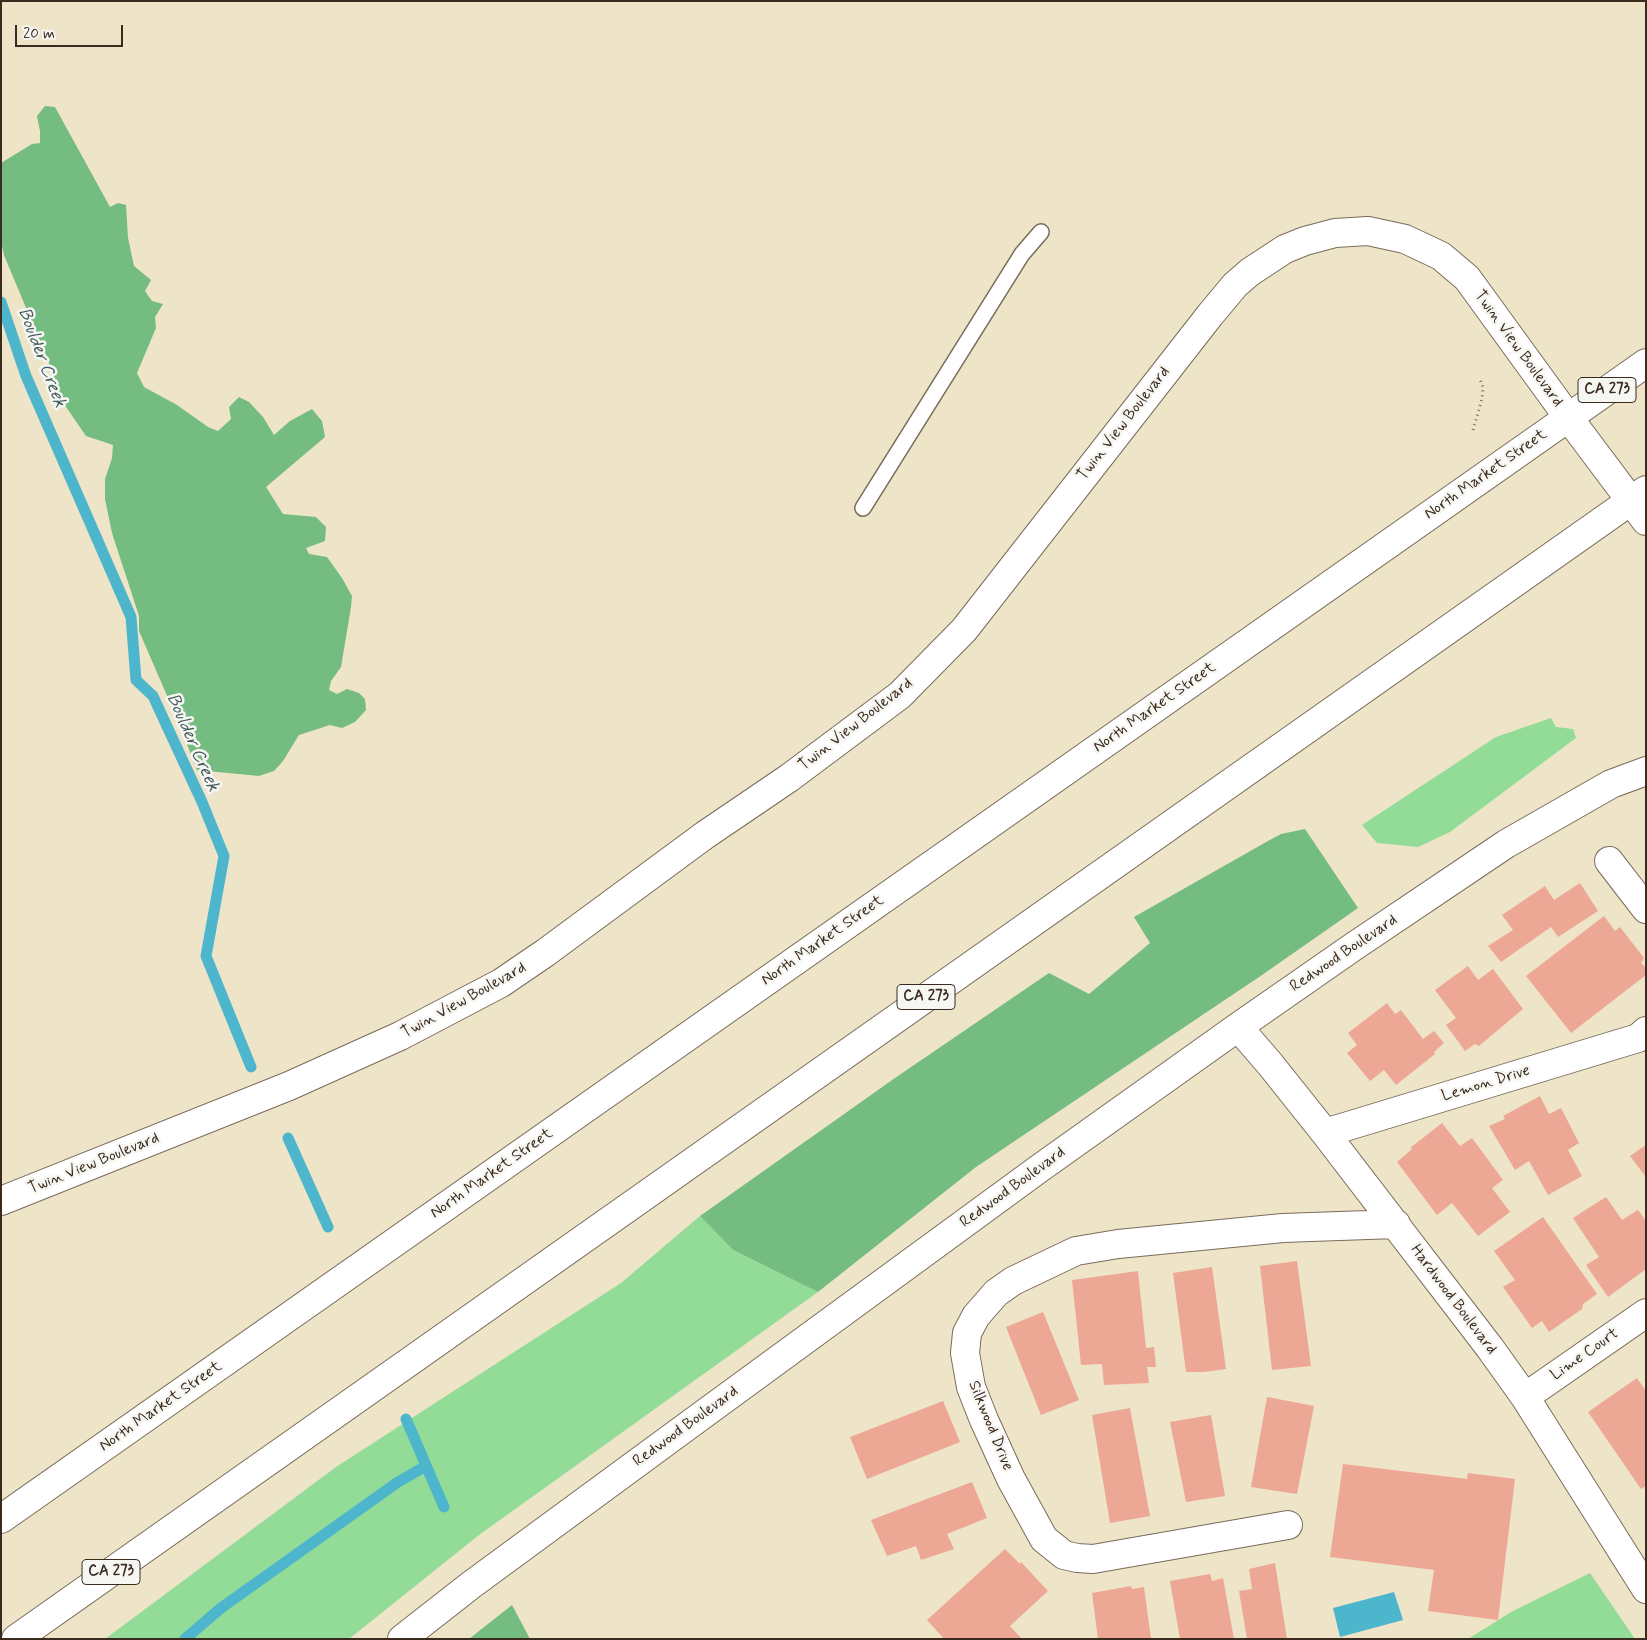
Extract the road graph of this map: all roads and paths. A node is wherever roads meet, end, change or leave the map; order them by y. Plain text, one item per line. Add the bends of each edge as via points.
1 (1041, 232) dead end
2 (1646, 363) edge
3 (1480, 379) dead end
4 (1568, 418) junction
5 (1473, 430) dead end
6 (1641, 504) edge
7 (863, 508) dead end
8 (1646, 770) edge
9 (1609, 861) dead end
10 (1646, 909) edge
11 (1238, 1027) junction
12 (1646, 1031) edge
13 (1325, 1133) junction
14 (1, 1201) edge
15 (1396, 1224) junction
16 (1646, 1313) edge
17 (1525, 1397) junction
18 (1, 1520) edge
19 (1288, 1525) dead end
20 (1646, 1589) edge
21 (16, 1639) edge
22 (402, 1639) edge

1 - 7 lane via 1022,254
2 - 4 street, North Market Street / CA 273
3 - 5 path via 1482,399
4 - 6 street, Twin View Boulevard
4 - 14 street, Twin View Boulevard via 1467,278 1441,256 1405,239 1368,231 1335,233 1285,249 1235,285 964,630 900,694 797,772 501,983 400,1036 288,1086
4 - 18 street, North Market Street / CA 273
6 - 21 street, CA 273
8 - 11 street, Redwood Boulevard via 1611,784 1506,844
9 - 10 street
11 - 13 street, Hardwood Boulevard
11 - 22 street, Redwood Boulevard via 912,1261
12 - 13 street, Lemon Drive via 1638,1038
13 - 15 street, Hardwood Boulevard
15 - 17 street, Hardwood Boulevard
15 - 19 street, Silkwood Drive via 1283,1228 1076,1251 1013,1280 996,1293 976,1316 967,1333 965,1353 971,1387 984,1420 1044,1539 1064,1555 1093,1559
16 - 17 street, Lime Court
17 - 20 street, Hardwood Boulevard

